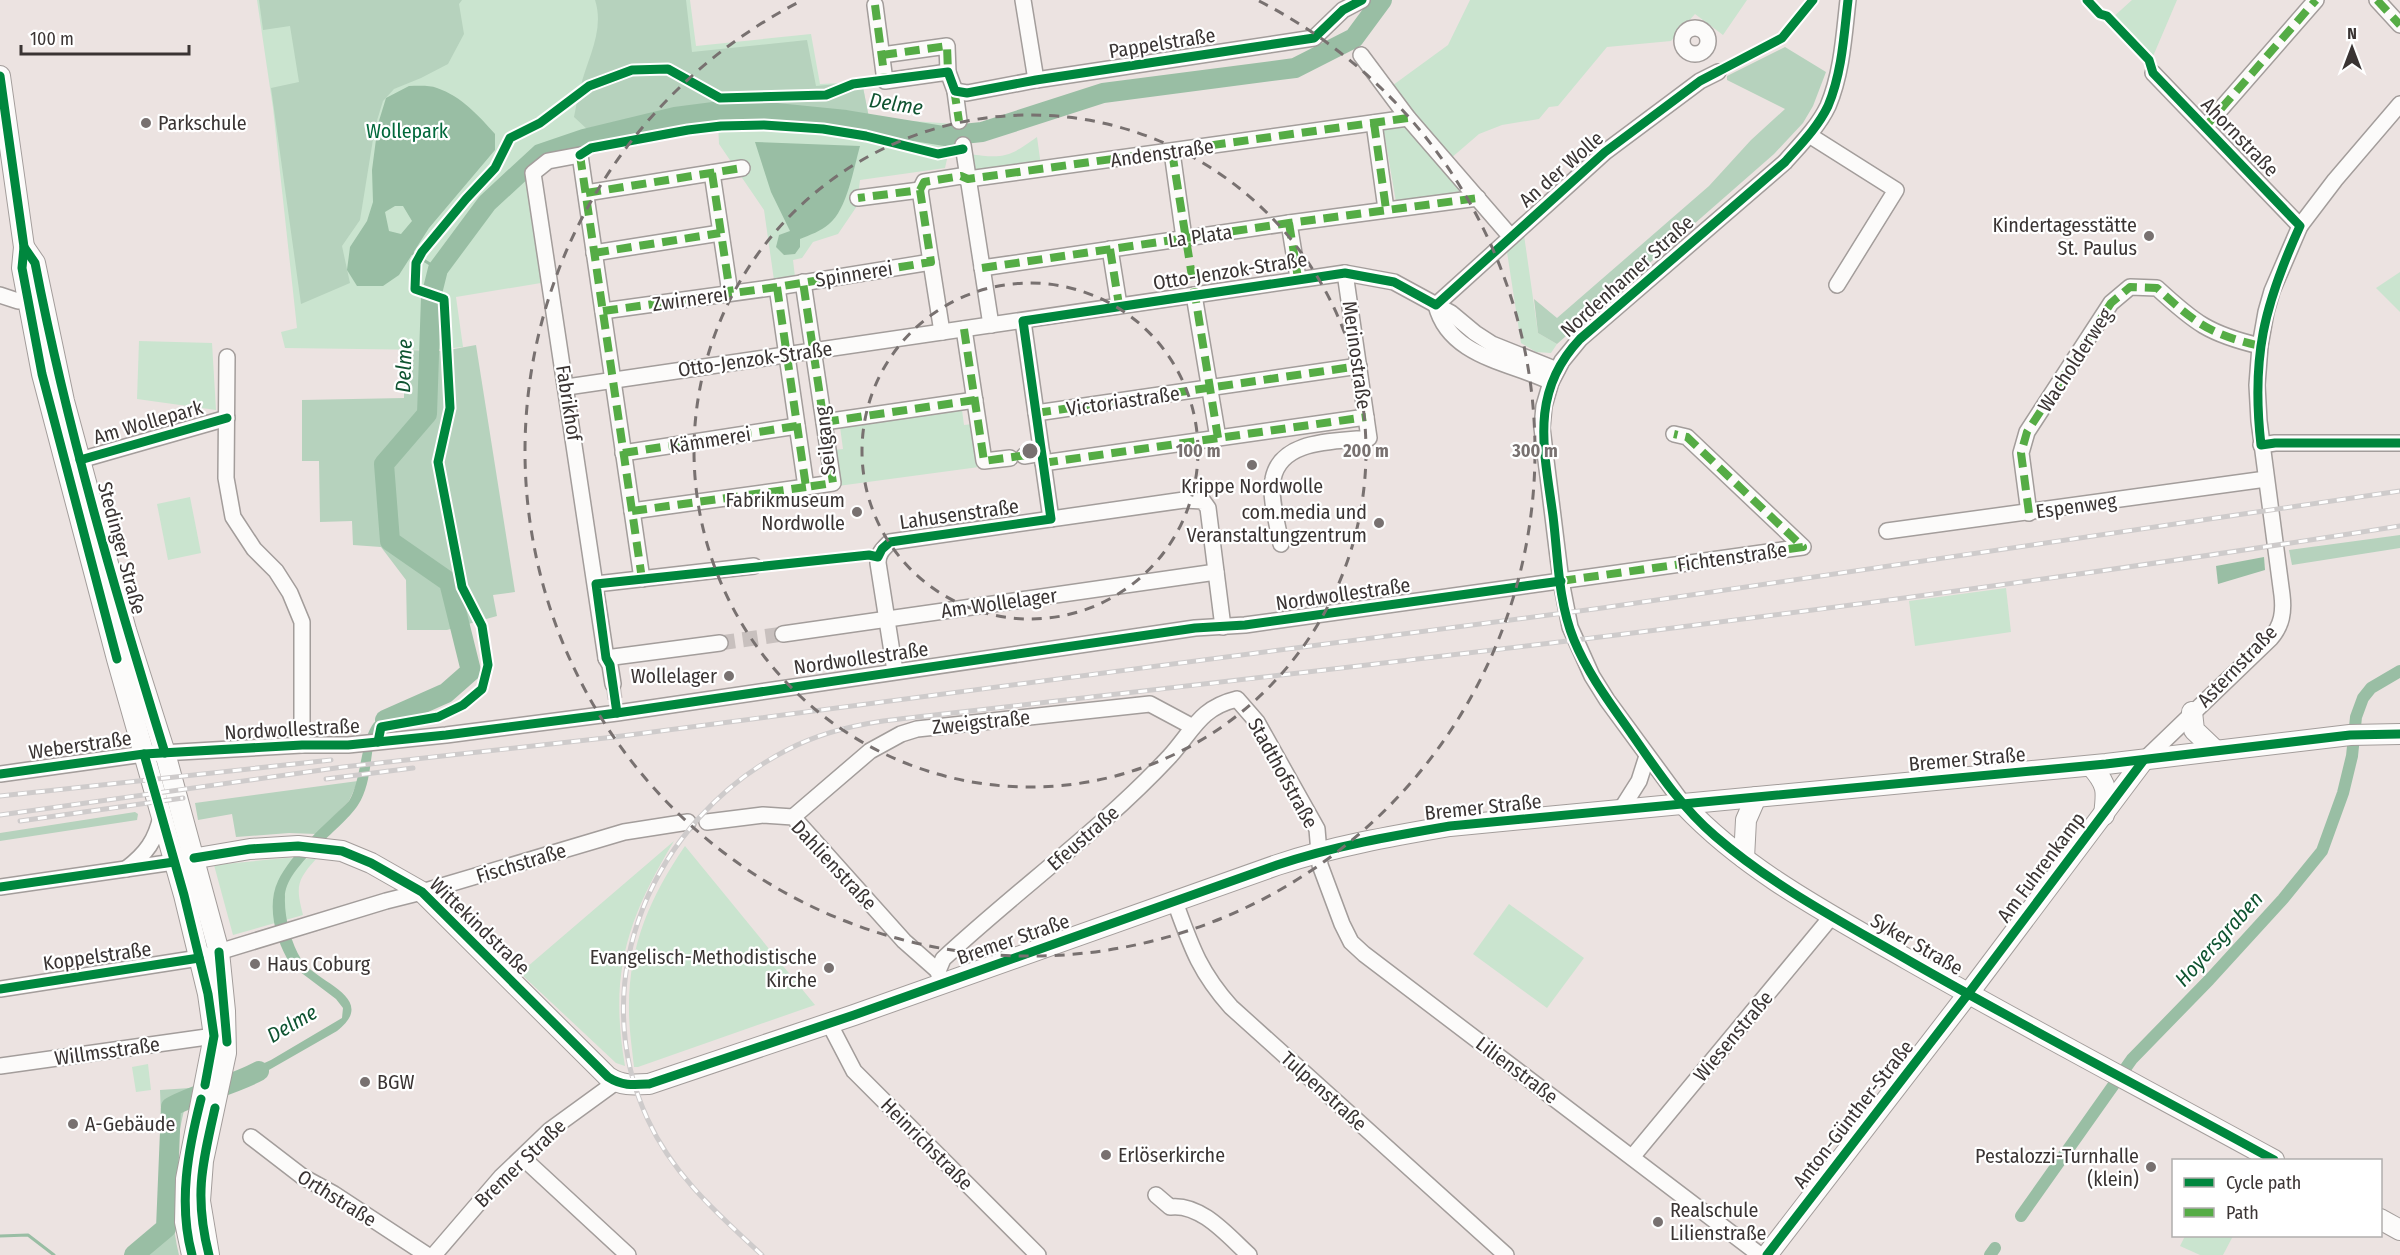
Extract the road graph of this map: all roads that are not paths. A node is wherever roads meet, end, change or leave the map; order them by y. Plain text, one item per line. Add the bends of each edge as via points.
1 (1023, 0) edge
2 (1362, 0) edge
3 (1848, 0) edge
4 (2316, 0) edge
5 (2377, 0) edge
6 (875, 5) dead end
7 (1341, 5) edge
8 (2400, 25) edge
9 (1699, 54) dead end
10 (882, 55) junction
11 (1361, 55) dead end
12 (948, 72) junction
13 (1718, 72) dead end
14 (2153, 73) dead end
15 (0, 76) edge
16 (1036, 80) junction
17 (1700, 81) junction
18 (955, 91) junction
19 (2400, 105) edge
20 (1408, 118) junction
21 (959, 121) dead end
22 (1374, 123) junction
23 (2206, 126) junction
24 (1809, 135) junction
25 (963, 145) dead end
26 (1172, 152) junction
27 (742, 168) dead end
28 (712, 173) junction
29 (968, 179) junction
30 (921, 190) junction
31 (586, 193) junction
32 (858, 198) dead end
33 (1478, 198) junction
34 (1386, 209) junction
35 (1289, 223) junction
36 (2300, 226) junction
37 (720, 233) junction
38 (1511, 237) junction
39 (1184, 238) junction
40 (1110, 249) junction
41 (594, 253) junction
42 (930, 262) junction
43 (982, 268) junction
44 (1345, 273) junction
45 (1298, 278) junction
46 (803, 282) junction
47 (1837, 285) dead end
48 (777, 287) junction
49 (730, 293) junction
50 (1194, 295) junction
51 (0, 296) edge
52 (35, 299) junction
53 (1119, 305) junction
54 (1436, 305) junction
55 (603, 311) junction
56 (1023, 321) junction
57 (991, 325) junction
58 (964, 329) junction
59 (942, 332) junction
60 (2260, 346) junction
61 (813, 351) junction
62 (787, 355) junction
63 (227, 357) dead end
64 (1359, 366) junction
65 (1554, 376) junction
66 (614, 380) junction
67 (567, 387) junction
68 (1210, 388) junction
69 (975, 400) junction
70 (1036, 413) junction
71 (1366, 417) junction
72 (227, 418) junction
73 (824, 422) junction
74 (797, 426) junction
75 (1674, 434) dead end
76 (1218, 438) junction
77 (2400, 443) edge
78 (2261, 445) junction
79 (623, 453) junction
80 (1043, 458) junction
81 (80, 460) junction
82 (2266, 479) junction
83 (806, 487) junction
84 (632, 511) junction
85 (2028, 513) junction
86 (1051, 519) junction
87 (1887, 531) dead end
88 (1281, 544) dead end
89 (754, 566) dead end
90 (1216, 572) junction
91 (642, 579) junction
92 (1561, 581) junction
93 (596, 584) junction
94 (887, 619) junction
95 (1223, 627) junction
96 (783, 634) tunnel mouth
97 (720, 643) tunnel mouth
98 (606, 658) junction
99 (895, 671) junction
100 (613, 684) tunnel mouth
101 (1237, 699) joint
102 (2192, 712) junction
103 (1194, 728) junction
104 (2400, 734) edge
105 (302, 745) junction
106 (2216, 751) junction
107 (165, 753) junction
108 (144, 754) junction
109 (1647, 756) junction
110 (2143, 761) junction
111 (2091, 766) junction
112 (0, 774) edge
113 (1756, 797) junction
114 (1684, 805) junction
115 (1620, 812) junction
116 (2104, 815) junction
117 (161, 816) junction
118 (793, 818) junction
119 (688, 822) dead end
120 (707, 822) dead end
121 (1319, 851) junction
122 (194, 858) junction
123 (1744, 858) junction
124 (174, 862) junction
125 (126, 869) junction
126 (390, 874) junction
127 (0, 887) edge
128 (422, 892) junction
129 (386, 901) junction
130 (1175, 902) junction
131 (1832, 916) junction
132 (219, 952) junction
133 (199, 958) junction
134 (940, 977) junction
135 (0, 988) edge
136 (1968, 994) junction
137 (829, 1023) junction
138 (214, 1036) junction
139 (0, 1066) edge
140 (612, 1079) junction
141 (212, 1089) junction
142 (251, 1137) dead end
143 (1633, 1156) junction
144 (523, 1158) junction
145 (2270, 1159) edge
146 (1156, 1195) dead end
147 (2382, 1221) edge
148 (2400, 1230) edge
149 (192, 1255) edge
150 (209, 1255) edge
151 (427, 1255) edge
152 (435, 1255) edge
153 (628, 1255) edge
154 (1038, 1255) edge
155 (1249, 1255) edge
156 (1506, 1255) edge
157 (1760, 1255) edge
158 (1767, 1255) edge

1 - 16 street
2 - 7 street, Pappelstraße
3 - 24 street, Nordenhamer Straße via 1838,72 1827,107
4 - 23 street
5 - 8 street
6 - 10 street
7 - 16 street, Pappelstraße via 1314,38
9 - 17 street
10 - 12 street via 885,81
10 - 12 street via 947,46
11 - 20 street
12 - 18 street
13 - 17 street, An der Wolle
14 - 23 street, Ahornstraße
15 - 52 main road, Stedinger Straße via 24,247 22,268
16 - 18 street, Pappelstraße via 967,93
17 - 38 street, An der Wolle via 1605,152
18 - 21 street
19 - 36 street, Asternstraße
20 - 22 street, Andenstraße
20 - 33 street
22 - 26 street, Andenstraße
22 - 34 street
23 - 36 street, Ahornstraße
24 - 47 street via 1896,190
24 - 65 street, Nordenhamer Straße via 1785,162 1580,339
25 - 29 street
26 - 29 street, Andenstraße
26 - 39 street
27 - 28 street
28 - 31 street
28 - 37 street
29 - 30 street, Andenstraße via 961,176 924,182
29 - 43 street
30 - 32 street
30 - 42 street
31 - 41 street
31 - 67 street, Fabrikhof via 580,155 548,161 533,173
33 - 34 street, La Plata
33 - 38 street
34 - 35 street, La Plata
35 - 39 street, La Plata
35 - 45 street
36 - 60 street, Asternstraße via 2272,291
37 - 41 street
37 - 49 street
38 - 54 street, An der Wolle
39 - 40 street, La Plata
40 - 43 street, La Plata
40 - 53 street
41 - 55 street
42 - 46 street, Spinnerei
42 - 59 street
43 - 57 street
44 - 45 street, Otto-Jenzok-Straße
44 - 54 street, Otto-Jenzok-Straße via 1394,282
44 - 64 street, Merinostraße
45 - 50 street, Otto-Jenzok-Straße
46 - 48 street, Spinnerei
46 - 61 street, Seilgang
48 - 49 street, Zwirnerei
48 - 62 street, Seilgang
49 - 55 street, Zwirnerei
50 - 53 street, Otto-Jenzok-Straße
50 - 68 street
51 - 52 street via 18,302
52 - 81 main road, Stedinger Straße
52 - 108 main road, Stedinger Straße via 42,374
53 - 56 street, Otto-Jenzok-Straße
54 - 65 street, Otto-Jenzok-Straße via 1492,344
55 - 66 street
56 - 57 street, Otto-Jenzok-Straße
56 - 70 street
57 - 58 street, Otto-Jenzok-Straße
58 - 59 street, Otto-Jenzok-Straße
58 - 69 street
59 - 61 street, Otto-Jenzok-Straße
60 - 78 street, Asternstraße via 2257,385
60 - 85 street, Wacholderweg via 2210,331 2157,288 2130,287 2111,303 2027,432 2021,453
61 - 62 street, Otto-Jenzok-Straße
61 - 73 street, Seilgang
62 - 66 street, Otto-Jenzok-Straße
62 - 74 street, Seilgang
63 - 72 street, Am Wollepark
64 - 68 street, Victoriastraße
64 - 71 street, Merinostraße
65 - 92 street, Nordenhamer Straße via 1542,428
66 - 67 street, Otto-Jenzok-Straße
66 - 79 street
67 - 93 street, Fabrikhof
68 - 70 street, Victoriastraße
68 - 76 street
69 - 73 street
69 - 80 street via 984,461
70 - 80 street
71 - 76 street
71 - 88 street, Merinostraße via 1369,438 1304,446 1283,458 1273,478
72 - 81 street, Am Wollepark
72 - 105 street, Am Wollepark via 226,478 233,516 254,549 276,571 302,622
73 - 83 street, Seilgang via 833,483
74 - 79 street, Kämmerei
74 - 83 street, Seilgang
75 - 92 street, Fichtenstraße via 1687,437 1803,547
76 - 80 street
77 - 78 street
78 - 82 street, Asternstraße
79 - 84 street
80 - 86 street
81 - 107 main road, Stedinger Straße via 126,630
82 - 85 street, Espenweg
82 - 102 street, Asternstraße via 2282,596 2280,624 2271,638
83 - 84 street
84 - 91 street
85 - 87 street, Espenweg
86 - 90 street, Lahusenstraße via 1192,499 1203,501 1208,507
86 - 94 street, Lahusenstraße via 890,542 878,557
89 - 91 street
90 - 94 street, Am Wollelager
90 - 95 street, Lahusenstraße
91 - 93 street
92 - 95 street, Nordwollestraße
92 - 109 street, Nordenhamer Straße via 1570,627 1583,658
93 - 98 street, Fabrikhof
94 - 96 street, Am Wollelager
94 - 99 street, Lahusenstraße
95 - 99 street, Nordwollestraße
97 - 98 street
98 - 100 street, Fabrikhof
99 - 105 street, Nordwollestraße via 378,742
101 - 103 street, Efeustraße via 1207,711
101 - 121 street, Stadthofstraße via 1257,722 1317,829
102 - 106 main road via 2194,730
102 - 110 street, Asternstraße
103 - 118 street, Zweigstraße via 1150,704 917,729 870,751
103 - 134 street, Efeustraße via 1135,794 950,952 943,959
104 - 106 main road, Bremer Straße via 2357,734
105 - 107 street, Nordwollestraße
106 - 110 main road, Bremer Straße
107 - 108 street, Weberstraße
107 - 122 main road, Stedinger Straße
108 - 112 street, Weberstraße
108 - 117 main road, Stedinger Straße
109 - 114 street, Nordenhamer Straße
109 - 115 street via 1639,781
110 - 111 main road, Bremer Straße
110 - 116 main road, Am Fuhrenkamp
111 - 113 main road, Bremer Straße
111 - 116 main road via 2105,785
113 - 114 main road, Bremer Straße
113 - 123 main road via 1746,820
114 - 115 main road, Bremer Straße
114 - 123 main road, Syker Straße
115 - 121 main road, Bremer Straße via 1450,826
116 - 136 main road, Am Fuhrenkamp
117 - 124 main road, Stedinger Straße
117 - 125 street via 149,848
118 - 120 street, Dahlienstraße via 763,815
118 - 134 street, Dahlienstraße
119 - 128 street, Fischstraße via 624,832
121 - 130 main road, Bremer Straße
121 - 143 street, Lilienstraße via 1320,865 1342,924 1364,954
122 - 124 main road, Wittekindstraße
122 - 126 main road, Wittekindstraße via 298,846 357,857
122 - 132 main road, Stedinger Straße
123 - 131 main road, Syker Straße
124 - 125 street, Wittekindstraße
124 - 133 main road, Stedinger Straße
125 - 127 street, Wittekindstraße
126 - 128 main road, Wittekindstraße
126 - 129 street
128 - 129 street, Fischstraße
128 - 140 main road, Wittekindstraße
129 - 132 street, Fischstraße
130 - 134 main road, Bremer Straße
130 - 156 street, Tulpenstraße via 1197,962 1212,987
131 - 136 main road, Syker Straße
131 - 143 street, Wiesenstraße
132 - 133 street, Koppelstraße
132 - 141 main road, Stedinger Straße via 227,1042
133 - 135 street, Koppelstraße
133 - 138 main road, Stedinger Straße
134 - 137 main road, Bremer Straße
136 - 145 main road, Syker Straße
136 - 158 main road, Anton-Günther-Straße
137 - 140 main road, Bremer Straße via 649,1084 625,1085
137 - 154 street, Heinrichstraße via 854,1071
138 - 139 street, Willmsstraße
138 - 141 main road
140 - 144 street, Bremer Straße via 550,1130
141 - 149 main road via 186,1179 185,1222
141 - 150 main road via 200,1181
142 - 151 street, Orthstraße via 303,1177
143 - 157 street, Lilienstraße
144 - 152 street, Bremer Straße via 483,1196
144 - 153 street
146 - 155 street via 1170,1208 1183,1206 1213,1221
147 - 148 main road

